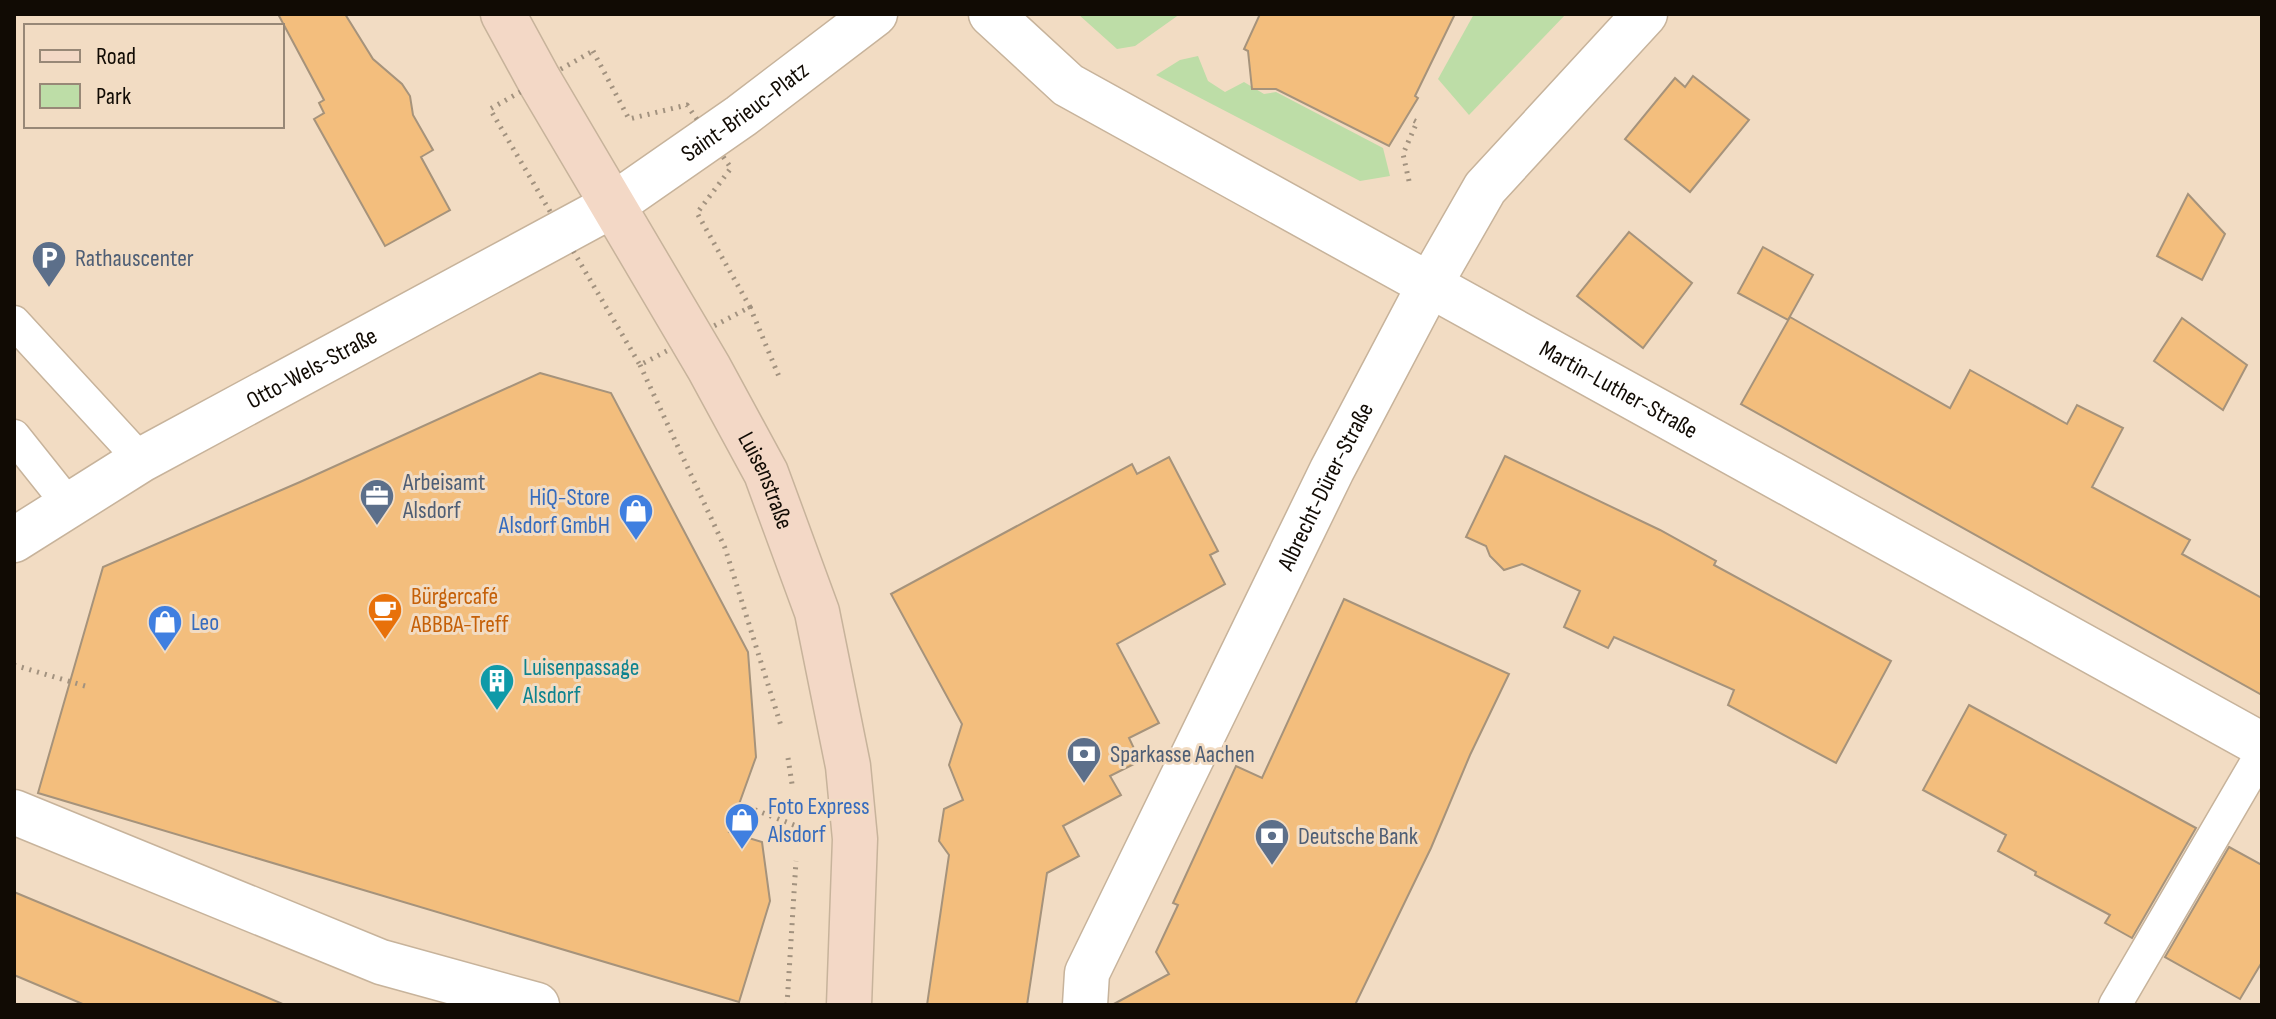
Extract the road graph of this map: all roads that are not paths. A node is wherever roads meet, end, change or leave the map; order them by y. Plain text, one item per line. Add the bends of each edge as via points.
1 (503, 14) edge
2 (875, 14) edge
3 (991, 14) edge
4 (1645, 14) edge
5 (613, 205) junction
6 (1430, 284) junction
7 (14, 322) edge
8 (14, 436) edge
9 (141, 460) junction
10 (69, 505) junction
11 (14, 540) edge
12 (2262, 745) edge
13 (2262, 753) edge
14 (24, 816) edge
15 (537, 1005) edge
16 (849, 1005) edge
17 (1085, 1005) edge
18 (2115, 1005) edge

1 - 5 main road, Luisenstraße
2 - 5 street, Saint-Brieuc-Platz
3 - 6 street, Martin-Luther-Straße via 1068,85
4 - 6 street, Albrecht-Dürer-Straße via 1485,188
5 - 9 street, Otto-Wels-Straße
5 - 16 main road, Luisenstraße via 766,473 817,612 848,766 855,839
6 - 12 street, Martin-Luther-Straße
6 - 17 street, Albrecht-Dürer-Straße via 1332,470 1087,973
7 - 9 lane
8 - 10 lane
9 - 10 street, Otto-Wels-Straße
10 - 11 street, Otto-Wels-Straße
13 - 18 lane
14 - 15 street via 381,962

